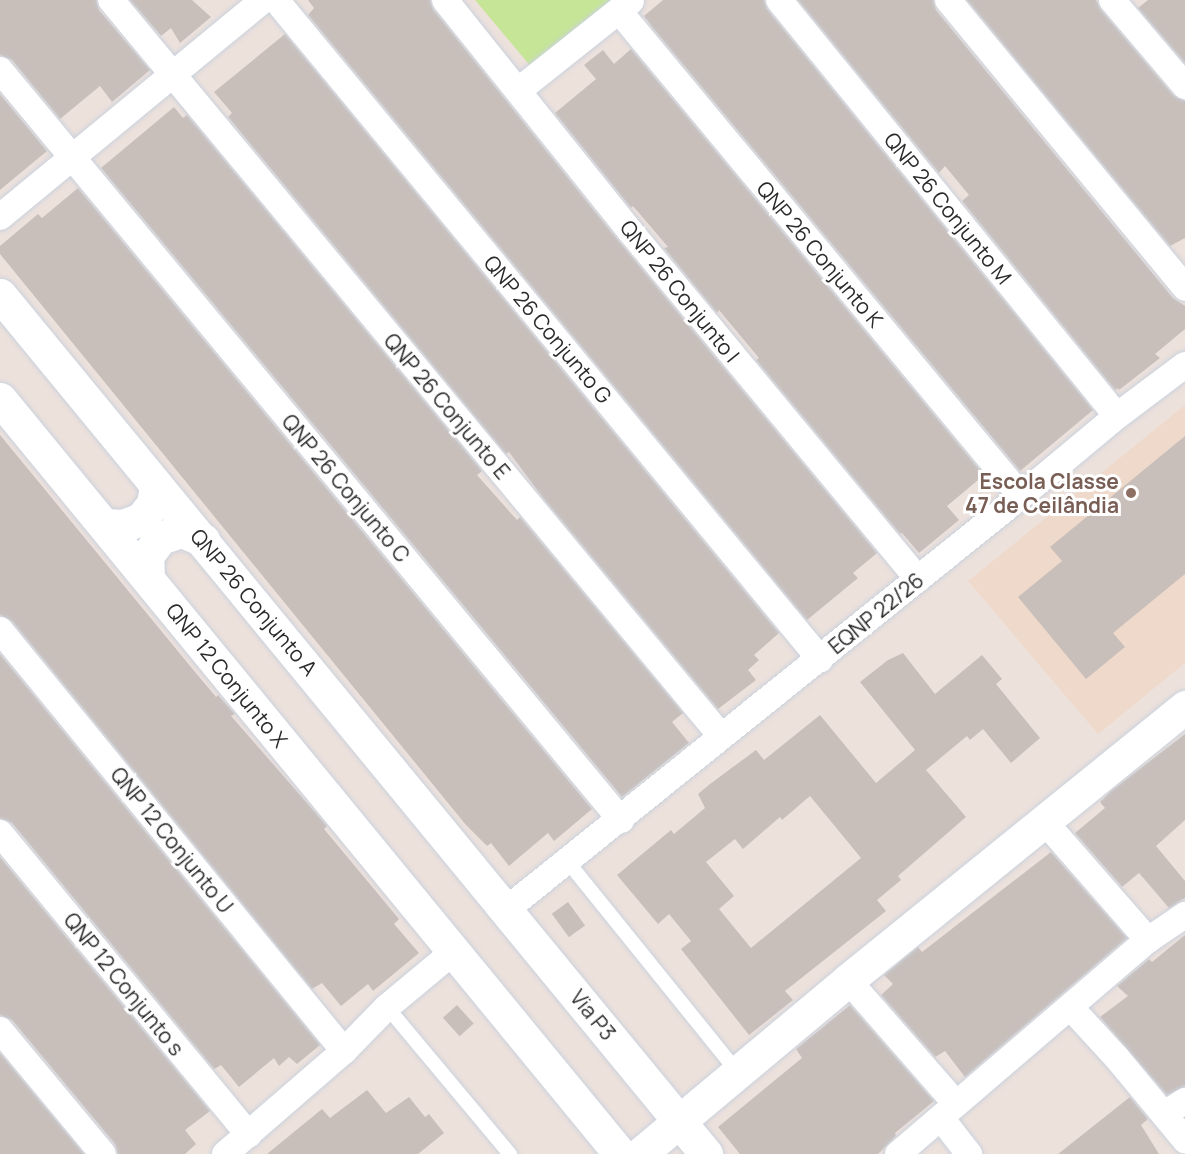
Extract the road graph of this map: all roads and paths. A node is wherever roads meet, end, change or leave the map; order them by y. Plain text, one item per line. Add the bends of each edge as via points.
1 (111, 0) edge
2 (263, 0) edge
3 (276, 0) edge
4 (445, 0) edge
5 (779, 0) edge
6 (948, 0) edge
7 (1112, 0) edge
8 (626, 5) edge
9 (0, 70) edge
10 (173, 75) junction
11 (1185, 86) edge
12 (519, 90) junction
13 (72, 157) junction
14 (0, 217) edge
15 (1185, 288) edge
16 (0, 295) edge
17 (1185, 364) edge
18 (0, 399) edge
19 (1117, 416) junction
20 (156, 484) junction
21 (1022, 496) junction
22 (104, 525) junction
23 (203, 540) junction
24 (148, 579) junction
25 (918, 579) junction
26 (0, 630) edge
27 (820, 659) junction
28 (1185, 707) edge
29 (721, 736) junction
30 (621, 820) junction
31 (1045, 822) junction
32 (0, 833) edge
33 (568, 862) junction
34 (507, 909) junction
35 (1185, 915) edge
36 (1148, 940) junction
37 (453, 952) junction
38 (848, 980) junction
39 (387, 1007) junction
40 (1071, 1008) junction
41 (0, 1030) edge
42 (344, 1051) junction
43 (738, 1073) junction
44 (1174, 1108) edge
45 (948, 1111) junction
46 (680, 1121) junction
47 (249, 1135) junction
48 (1185, 1140) edge
49 (103, 1154) edge
50 (225, 1154) edge
51 (510, 1154) edge
52 (620, 1154) edge
53 (640, 1154) edge
54 (706, 1154) edge
55 (898, 1154) edge
56 (969, 1154) edge

1 - 10 street, QNP 26 Conjunto E
2 - 10 street
3 - 27 street, QNP 26 Conjunto G
4 - 12 street, QNP 26 Conjunto I
5 - 19 street, QNP 26 Conjunto M
6 - 15 street
7 - 11 street
8 - 12 street
8 - 21 street, QNP 26 Conjunto K
9 - 13 street, QNP 26 Conjunto C
10 - 13 street
10 - 29 street, QNP 26 Conjunto E
12 - 25 street, QNP 26 Conjunto I via 637,240
13 - 14 street
13 - 30 street, QNP 26 Conjunto C
16 - 20 street, QNP 26 Conjunto A
17 - 19 street, EQNP 22/26
18 - 22 street, QNP 12 Conjunto X
19 - 21 street, EQNP 22/26
20 - 22 street via 153,504 141,519 123,526
20 - 23 street, QNP 26 Conjunto A
21 - 25 street, EQNP 22/26
22 - 24 street, QNP 12 Conjunto X
23 - 24 street via 182,531 160,538 147,556
23 - 34 street, QNP 26 Conjunto A
24 - 37 street, QNP 12 Conjunto X
25 - 27 street, EQNP 22/26
26 - 42 street, QNP 12 Conjunto U
27 - 29 street, EQNP 22/26
28 - 31 street
29 - 30 street, EQNP 22/26
30 - 33 street, EQNP 22/26
31 - 36 street
31 - 38 street
32 - 47 street, QNP 12 Conjunto s
33 - 34 street, EQNP 22/26
33 - 43 lane
34 - 46 street, Via P3
35 - 36 street
36 - 40 street
37 - 39 street
37 - 52 street
38 - 43 street
38 - 45 street
39 - 42 street
39 - 51 lane
40 - 44 street
40 - 45 street
41 - 49 street
42 - 47 street
43 - 46 street
44 - 48 street
45 - 55 street
45 - 56 street
46 - 53 street
46 - 54 street, Via P3
47 - 50 street

